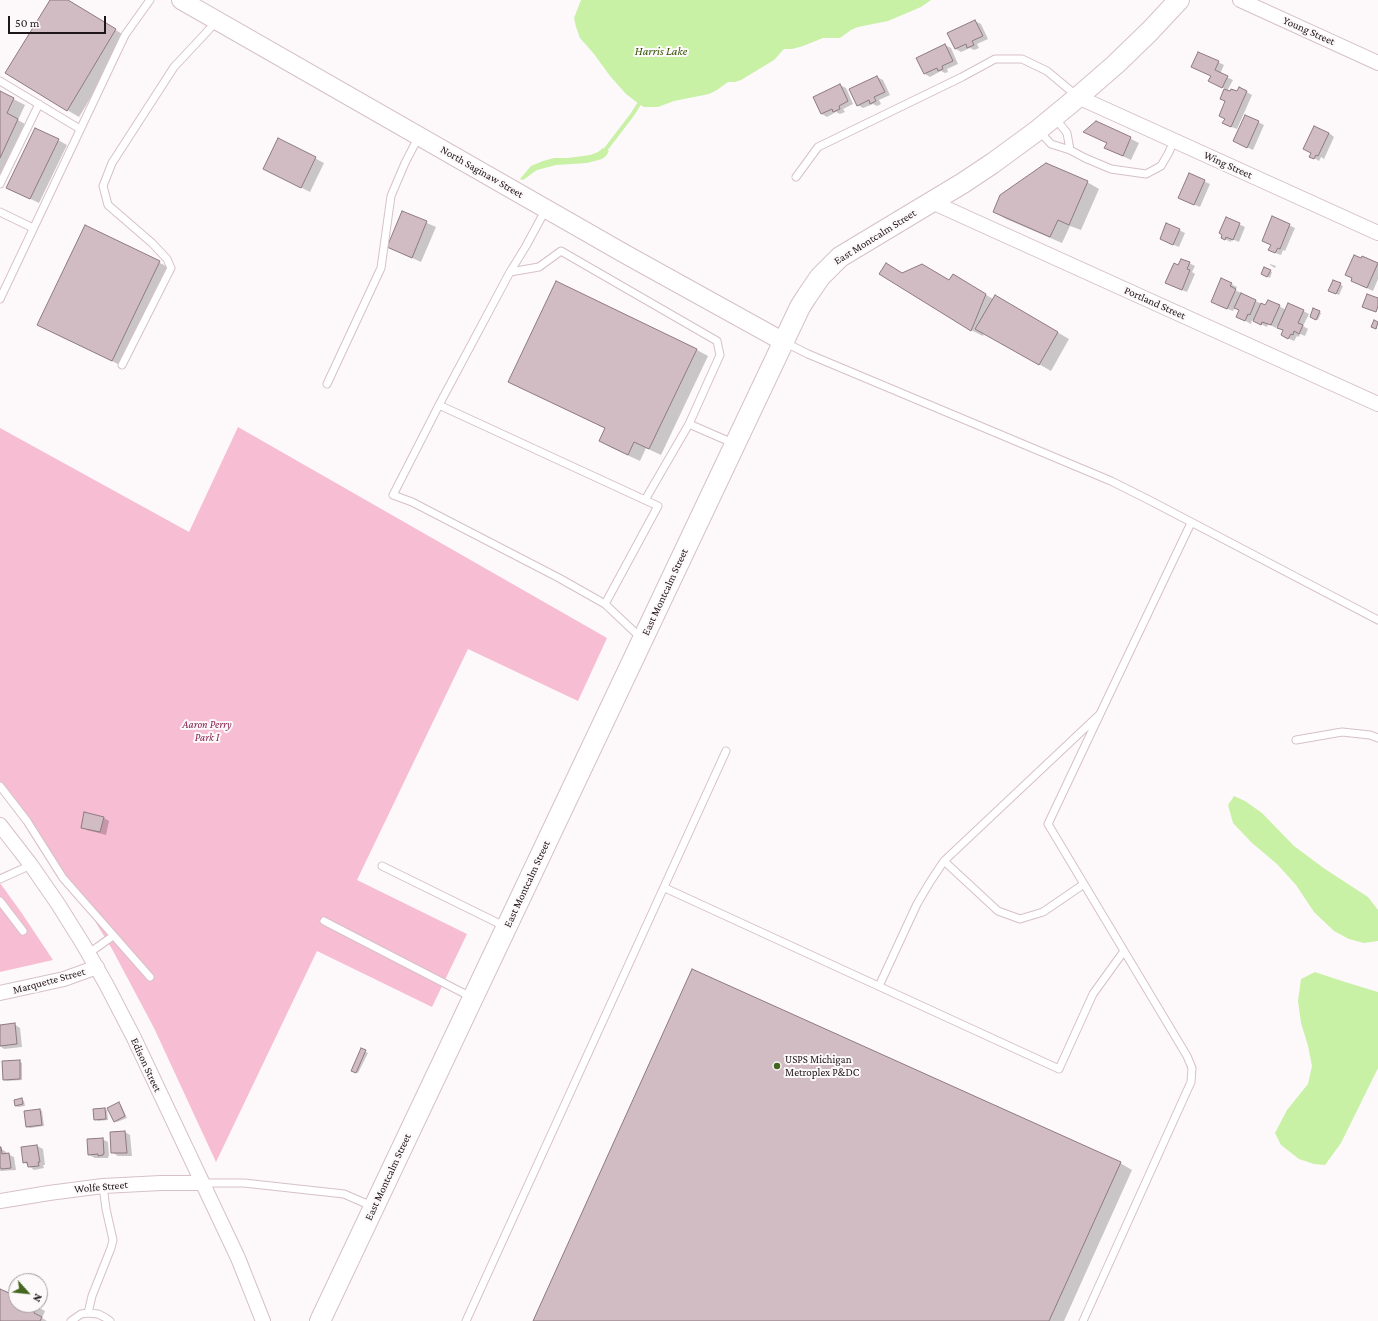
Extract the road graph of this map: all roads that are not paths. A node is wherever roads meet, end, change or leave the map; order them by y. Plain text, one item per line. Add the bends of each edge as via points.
1 (150, 0) edge
2 (181, 0) edge
3 (1179, 0) edge
4 (1240, 0) edge
5 (218, 21) junction
6 (1378, 62) edge
7 (0, 81) edge
8 (1078, 97) junction
9 (39, 104) junction
10 (1054, 117) junction
11 (80, 129) junction
12 (1038, 130) junction
13 (420, 136) junction
14 (1174, 140) junction
15 (1070, 150) junction
16 (796, 177) dead end
17 (0, 184) edge
18 (932, 202) junction
19 (546, 209) junction
20 (0, 212) edge
21 (34, 228) junction
22 (1378, 233) edge
23 (510, 272) junction
24 (0, 299) edge
25 (784, 342) junction
26 (122, 365) dead end
27 (327, 384) dead end
28 (1378, 404) edge
29 (439, 405) junction
30 (689, 424) junction
31 (736, 444) junction
32 (645, 500) junction
33 (1191, 523) junction
34 (605, 604) junction
35 (1378, 620) edge
36 (643, 640) junction
37 (1100, 714) junction
38 (1378, 738) edge
39 (1296, 740) dead end
40 (726, 751) dead end
41 (0, 786) edge
42 (0, 825) edge
43 (944, 861) junction
44 (31, 865) junction
45 (382, 866) dead end
46 (0, 879) edge
47 (1084, 884) junction
48 (665, 888) junction
49 (0, 901) edge
50 (324, 921) dead end
51 (506, 927) junction
52 (23, 931) dead end
53 (113, 936) junction
54 (1124, 951) junction
55 (89, 953) junction
56 (97, 967) junction
57 (150, 977) dead end
58 (879, 986) junction
59 (0, 993) edge
60 (473, 998) junction
61 (202, 1183) junction
62 (103, 1186) junction
63 (0, 1201) edge
64 (374, 1207) junction
65 (88, 1313) junction
66 (71, 1321) edge
67 (110, 1321) edge
68 (263, 1321) edge
69 (320, 1321) edge
70 (466, 1321) edge
71 (1083, 1321) edge

1 - 11 lane via 125,35
2 - 5 street, North Saginaw Street
3 - 8 main road, East Montcalm Street via 1133,48
4 - 6 street, Young Street
5 - 13 street, North Saginaw Street
5 - 26 lane via 174,67 112,163 103,186 108,205 152,243 167,259 170,268
7 - 9 lane
8 - 10 main road, East Montcalm Street
8 - 14 street, Wing Street
8 - 16 lane via 1047,71 1022,59 995,59 818,147
9 - 11 lane
9 - 17 lane
10 - 12 main road, East Montcalm Street
10 - 15 lane via 1066,133
11 - 21 lane
12 - 15 lane via 1051,144
12 - 18 main road, East Montcalm Street via 993,163
13 - 19 street, North Saginaw Street
13 - 27 lane via 391,196 381,268
14 - 15 lane via 1161,166 1146,174 1111,170
14 - 22 street, Wing Street
18 - 25 main road, East Montcalm Street via 833,262 807,296
18 - 28 street, Portland Street
19 - 23 lane
19 - 25 street, North Saginaw Street
20 - 21 lane
21 - 24 lane
23 - 29 lane
23 - 30 lane via 539,267 561,251 717,341 720,355
25 - 31 main road, East Montcalm Street
25 - 33 lane via 1110,481
29 - 32 lane
29 - 34 lane via 393,496 412,502
30 - 31 lane
30 - 32 lane
31 - 36 main road, East Montcalm Street
32 - 34 lane via 658,506
33 - 35 lane
33 - 37 lane
34 - 36 lane
36 - 51 main road, East Montcalm Street
37 - 43 lane
37 - 47 lane via 1048,824
38 - 39 lane via 1342,732
40 - 48 lane
41 - 53 lane via 27,820 63,878
42 - 44 street, Edison Street
43 - 47 lane via 998,912 1020,919 1044,912
43 - 58 lane via 917,904
44 - 46 lane
44 - 55 street, Edison Street
45 - 51 lane
47 - 54 lane
48 - 58 lane
48 - 70 lane
49 - 52 lane
50 - 60 lane
51 - 60 main road, East Montcalm Street
53 - 55 lane
53 - 57 lane
54 - 58 lane via 1093,994 1059,1069
54 - 71 lane via 1187,1056 1192,1068 1191,1082
55 - 56 street, Edison Street
56 - 59 street, Marquette Street via 64,979
56 - 61 street, Edison Street via 131,1032
60 - 64 main road, East Montcalm Street
61 - 62 street, Wolfe Street
61 - 64 lane via 244,1184 344,1194
61 - 68 street, Edison Street via 238,1258
62 - 63 street, Wolfe Street
62 - 65 lane via 113,1240
64 - 69 main road, East Montcalm Street
65 - 66 lane
65 - 67 lane via 98,1314

